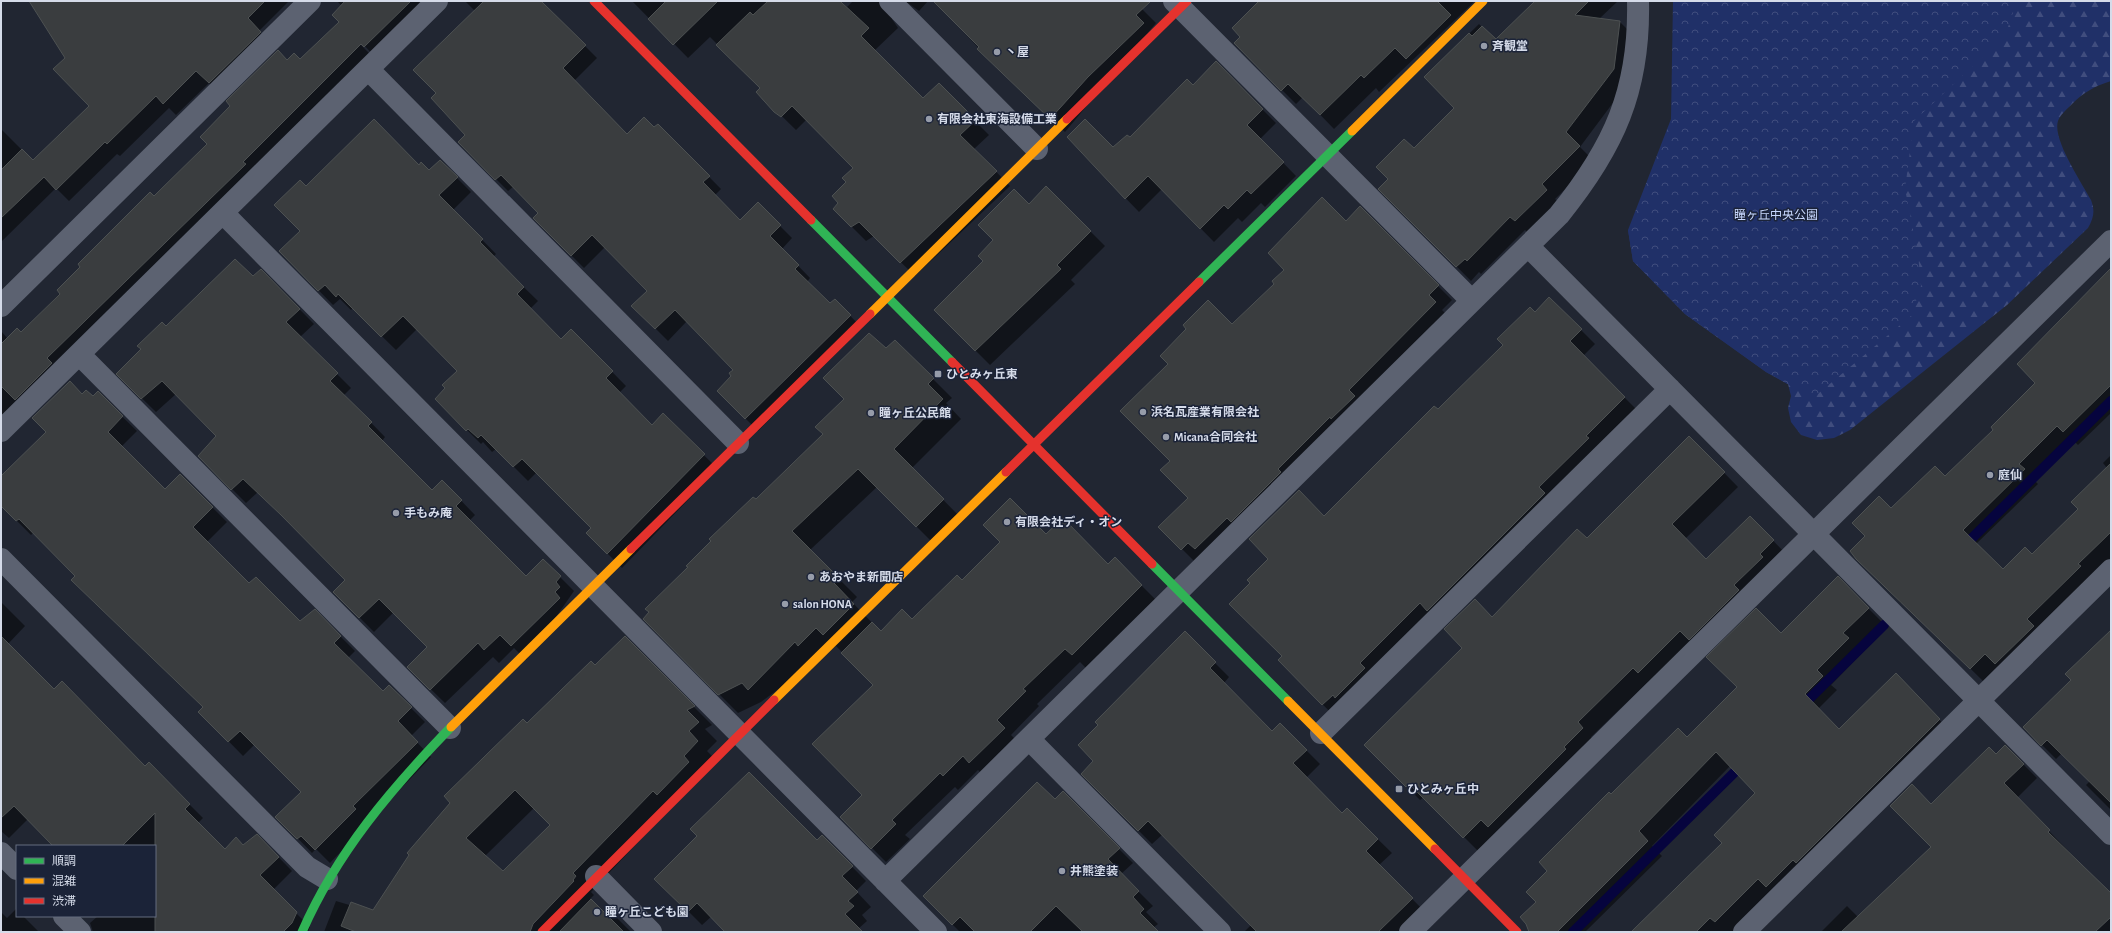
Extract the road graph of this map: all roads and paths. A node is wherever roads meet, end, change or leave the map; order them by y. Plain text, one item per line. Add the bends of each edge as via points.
1 (310, 1) edge
2 (437, 1) edge
3 (594, 1) edge
4 (890, 1) edge
5 (1483, 1) edge
6 (1638, 1) edge
7 (1181, 3) edge
8 (368, 69) junction
9 (1037, 149) junction
10 (1327, 155) junction
11 (223, 212) junction
12 (2111, 241) edge
13 (1528, 246) junction
14 (887, 296) junction
15 (1472, 301) junction
16 (1, 306) edge
17 (79, 354) junction
18 (1670, 389) junction
19 (1, 431) edge
20 (738, 443) junction
21 (1034, 444) junction
22 (1814, 534) junction
23 (1, 559) edge
24 (2111, 570) edge
25 (594, 586) junction
26 (1179, 591) junction
27 (1979, 700) junction
28 (450, 728) junction
29 (1320, 733) junction
30 (740, 734) junction
31 (1029, 739) junction
32 (2111, 834) edge
33 (1, 853) edge
34 (16, 868) edge
35 (596, 876) junction
36 (327, 879) junction
37 (1464, 879) junction
38 (885, 881) junction
39 (65, 917) edge
40 (80, 932) edge
41 (302, 932) edge
42 (542, 932) edge
43 (651, 932) edge
44 (936, 932) edge
45 (1220, 932) edge
46 (1410, 932) edge
47 (1517, 932) edge
48 (1744, 932) edge

1 - 16 street
2 - 8 street
3 - 14 street
4 - 9 street
5 - 10 street
6 - 13 street via 1639,29 1633,70 1623,110 1606,148 1585,183 1559,215
7 - 9 street
7 - 10 street
8 - 11 street
8 - 20 street
9 - 14 street
10 - 15 street
10 - 21 street
11 - 17 street
11 - 25 street
12 - 22 street
13 - 15 street
13 - 18 street
14 - 20 street
14 - 21 street
15 - 26 street
17 - 19 street
17 - 28 street
18 - 22 street
18 - 29 street
20 - 25 street
21 - 26 street
21 - 30 street
22 - 27 street
22 - 37 street
23 - 36 street via 307,867
24 - 27 street
25 - 28 street
25 - 30 street
26 - 29 street
26 - 31 street
27 - 32 street
27 - 48 street
28 - 36 street via 365,823
29 - 37 street
30 - 35 street
30 - 38 street
31 - 38 street
31 - 45 street
33 - 34 street
35 - 42 street
35 - 43 street
36 - 41 street
37 - 46 street
37 - 47 street
38 - 44 street
39 - 40 street

